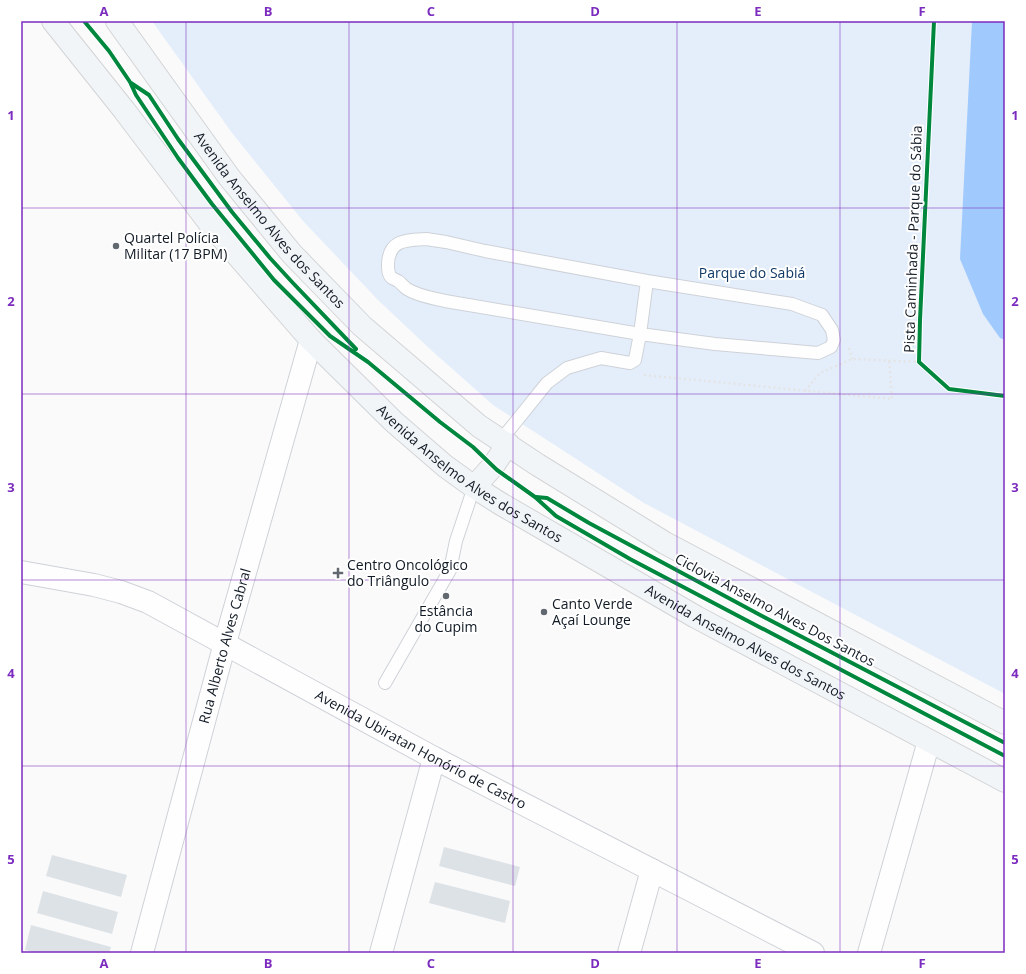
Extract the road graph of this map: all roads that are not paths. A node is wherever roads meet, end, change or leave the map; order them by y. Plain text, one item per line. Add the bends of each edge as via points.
1 (53, 21) edge
2 (117, 21) edge
3 (647, 281) junction
4 (640, 334) junction
5 (311, 340) junction
6 (504, 442) junction
7 (474, 488) junction
8 (21, 572) edge
9 (225, 643) junction
10 (385, 683) dead end
11 (1005, 723) edge
12 (929, 741) junction
13 (434, 758) junction
14 (1005, 781) edge
15 (652, 870) junction
16 (142, 953) edge
17 (381, 953) edge
18 (629, 953) edge
19 (813, 953) edge
20 (869, 953) edge

1 - 5 main road, Avenida Anselmo Alves dos Santos via 211,225
2 - 6 main road, Avenida Anselmo Alves dos Santos via 229,177 292,254 362,326 479,426
3 - 4 lane
3 - 4 lane via 792,304 822,315 832,330 834,340 831,347 818,353
3 - 4 lane via 426,239 408,240 397,244 388,260 388,270 392,278 421,295
4 - 6 lane via 635,360 630,362 601,358 567,368 547,383
5 - 7 main road, Avenida Anselmo Alves dos Santos via 394,422
5 - 9 street, Rua Alberto Alves Cabral
6 - 7 main road via 493,466
6 - 11 main road, Avenida Anselmo Alves dos Santos via 665,544
7 - 10 lane via 456,541 450,570
7 - 12 main road, Avenida Anselmo Alves dos Santos via 696,617
8 - 9 street, Avenida Ubiratan Honório de Castro via 121,592 148,602
9 - 13 street, Avenida Ubiratan Honório de Castro
9 - 16 street, Rua Alberto Alves Cabral
12 - 14 main road, Avenida Anselmo Alves dos Santos
12 - 20 street
13 - 15 street, Avenida Ubiratan Honório de Castro
13 - 17 street
15 - 18 street
15 - 19 street, Avenida Ubiratan Honório de Castro

